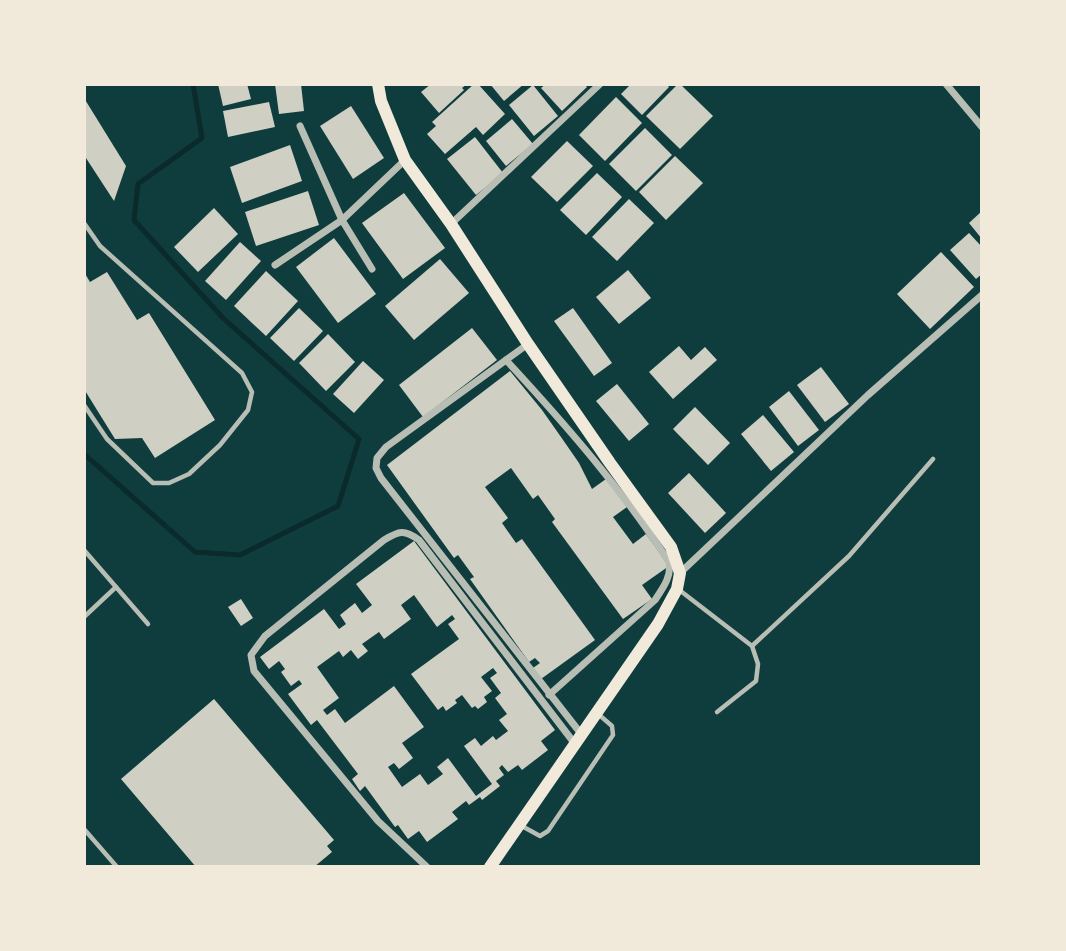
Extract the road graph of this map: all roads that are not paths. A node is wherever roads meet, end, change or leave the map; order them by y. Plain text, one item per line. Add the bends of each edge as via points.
1 (379, 84) edge
2 (600, 84) edge
3 (946, 84) edge
4 (300, 126) dead end
5 (982, 127) edge
6 (405, 160) junction
7 (342, 220) junction
8 (84, 223) edge
9 (451, 224) junction
10 (275, 265) dead end
11 (372, 269) dead end
12 (982, 295) edge
13 (528, 345) junction
14 (506, 360) junction
15 (84, 405) edge
16 (933, 459) dead end
17 (84, 550) edge
18 (680, 573) junction
19 (116, 587) junction
20 (677, 589) junction
21 (84, 617) edge
22 (148, 624) dead end
23 (752, 646) junction
24 (549, 695) junction
25 (717, 712) dead end
26 (597, 713) junction
27 (578, 740) junction
28 (519, 825) junction
29 (84, 830) edge
30 (117, 867) edge
31 (427, 867) edge
32 (490, 867) edge

1 - 6 main road
2 - 9 street
3 - 5 street
4 - 7 street
6 - 7 street
6 - 9 main road
7 - 10 street
7 - 11 street
8 - 15 lane via 100,246 242,373 252,392 248,410 220,446 189,474 169,483 153,483 107,439
9 - 13 main road
12 - 18 street via 868,395
13 - 14 street
13 - 18 main road via 671,547
14 - 24 street via 634,509 670,568 655,600
14 - 24 street via 386,447 376,468
16 - 23 lane via 849,556
17 - 19 lane
18 - 20 main road
19 - 21 lane
19 - 22 lane
20 - 23 lane
20 - 26 main road
23 - 25 lane via 758,664 756,681
24 - 27 street
26 - 27 main road
26 - 28 lane via 612,726 613,735 548,831 540,836
27 - 28 main road
27 - 31 street via 409,532 384,540 265,636 251,655 254,671 378,821
28 - 32 main road
29 - 30 lane

